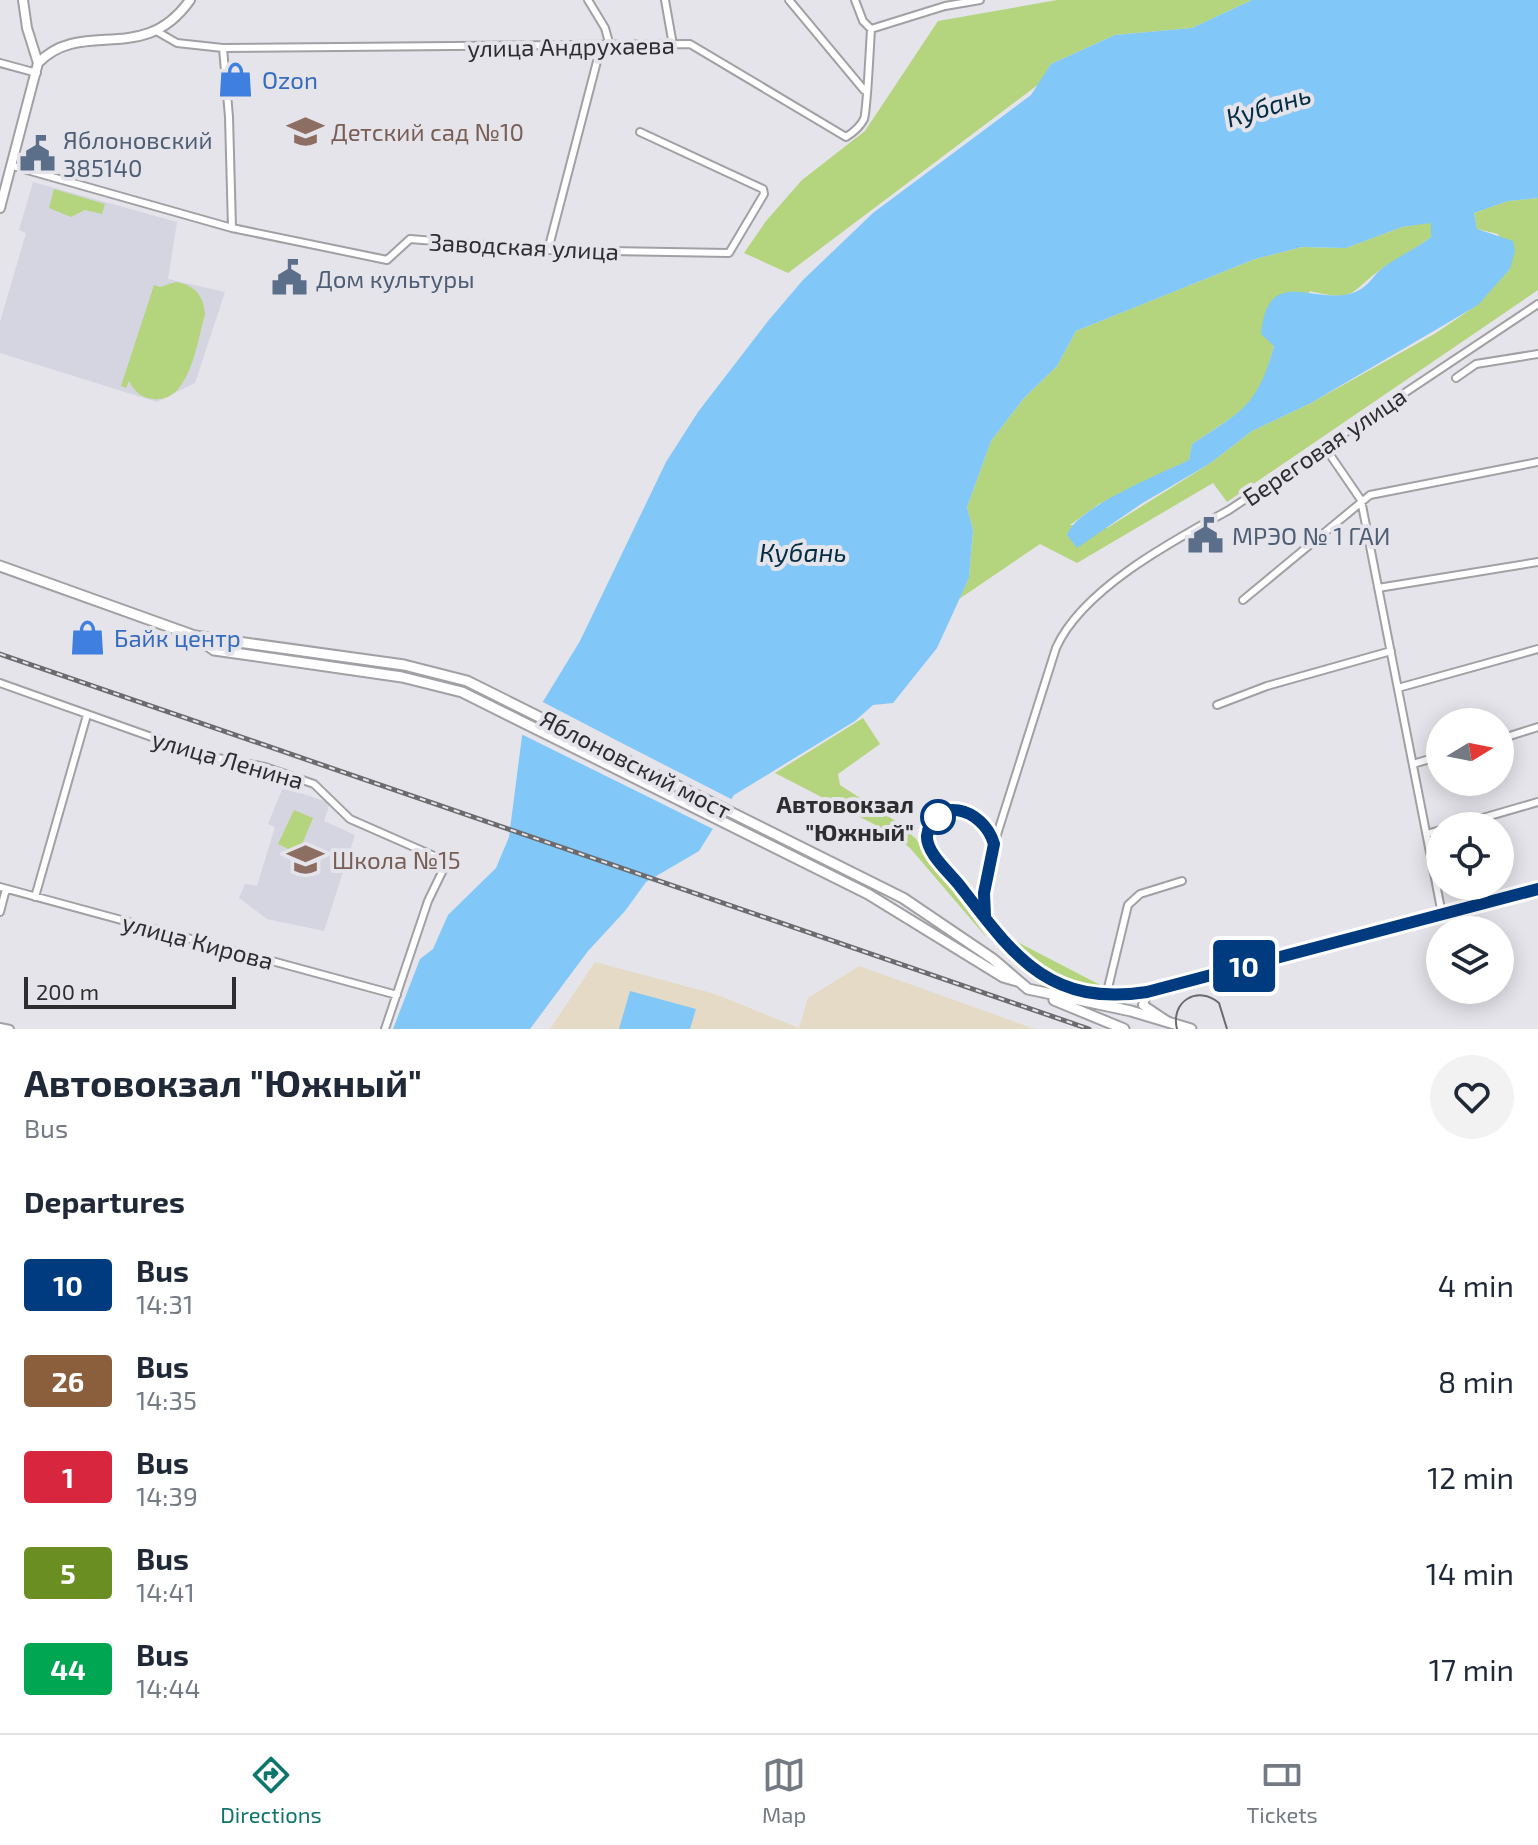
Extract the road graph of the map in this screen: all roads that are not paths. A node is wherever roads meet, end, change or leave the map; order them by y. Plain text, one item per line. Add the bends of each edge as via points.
1 (23, 0) edge
2 (190, 0) edge
3 (588, 0) edge
4 (665, 0) edge
5 (789, 0) edge
6 (855, 0) edge
7 (980, 0) edge
8 (871, 29) junction
9 (158, 32) junction
10 (673, 45) junction
11 (606, 46) junction
12 (223, 48) junction
13 (0, 63) edge
14 (38, 68) junction
15 (864, 91) junction
16 (640, 132) dead end
17 (13, 166) junction
18 (0, 208) edge
19 (232, 228) junction
20 (548, 250) junction
21 (1538, 304) edge
22 (1538, 354) edge
23 (1456, 378) dead end
24 (1324, 446) junction
25 (1538, 462) edge
26 (1361, 500) junction
27 (1538, 562) edge
28 (0, 566) edge
29 (1378, 588) junction
30 (1243, 600) dead end
31 (195, 636) junction
32 (1538, 649) edge
33 (1391, 651) junction
34 (0, 683) edge
35 (1398, 688) junction
36 (1217, 705) dead end
37 (87, 715) junction
38 (1538, 727) edge
39 (1514, 735) edge
40 (1426, 760) edge
41 (1413, 764) junction
42 (1538, 802) edge
43 (1503, 812) edge
44 (1426, 829) edge
45 (994, 844) junction
46 (1182, 881) dead end
47 (986, 886) junction
48 (3, 888) edge
49 (1538, 889) edge
50 (966, 894) junction
51 (35, 897) junction
52 (1439, 900) edge
53 (0, 912) edge
54 (1442, 914) junction
55 (988, 925) junction
56 (1017, 981) junction
57 (1147, 992) junction
58 (1040, 993) junction
59 (1081, 994) junction
60 (397, 995) junction
61 (1106, 996) junction
62 (1122, 996) junction
63 (1107, 1008) junction
64 (1131, 1011) junction
65 (1168, 1021) junction
66 (1108, 1023) junction
67 (0, 1027) edge
68 (10, 1029) edge
69 (385, 1029) edge
70 (1124, 1029) edge
71 (1191, 1029) edge

1 - 14 main road
2 - 9 main road
3 - 11 street via 605,28
4 - 10 street
5 - 15 street
6 - 8 street
7 - 8 street
8 - 15 street, улица Андрухаева
9 - 12 street, улица Андрухаева via 177,43
9 - 14 main road via 70,43 56,48
10 - 11 street, улица Андрухаева
10 - 15 street, улица Андрухаева via 690,44 846,137 866,116
11 - 12 street, улица Андрухаева
11 - 20 street
12 - 19 street
13 - 14 street
14 - 17 main road
16 - 20 street, Заводская улица via 763,189 732,251
17 - 18 main road
17 - 19 street, Заводская улица
19 - 20 street, Заводская улица via 387,260 410,239
21 - 24 street, Береговая улица
22 - 23 street via 1476,364
24 - 26 street
24 - 45 street, Береговая улица via 1179,538 1065,627
25 - 26 street
26 - 29 street
26 - 30 street
27 - 29 street
28 - 31 main road
29 - 33 street
31 - 56 main road, Яблоновский мост via 214,650 402,677 462,692 855,888
31 - 56 main road, Яблоновский мост via 404,665 467,681 903,898
32 - 35 street
33 - 35 street
33 - 36 street
34 - 37 street, улица Ленина
35 - 41 street
37 - 51 street
37 - 60 street, улица Ленина via 202,755 265,767 314,784 350,819 441,859 443,870
38 - 39 street
40 - 41 street
41 - 44 street
42 - 43 street
45 - 47 street, Береговая улица
45 - 50 street via 980,818 965,810 942,813 929,829 929,846
46 - 61 street via 1140,894 1128,905
47 - 50 street
47 - 55 street, Береговая улица
48 - 51 street, улица Кирова
48 - 53 street
49 - 54 main road
50 - 55 street
51 - 60 street, улица Кирова
52 - 54 street
54 - 57 main road
55 - 59 street via 1032,968
56 - 58 main road
57 - 62 main road
57 - 65 main road via 1143,1005
58 - 59 main road
58 - 63 main road
58 - 66 main road
59 - 61 main road
60 - 69 street
61 - 62 main road
62 - 63 main road
63 - 64 main road
63 - 66 main road
64 - 65 main road
64 - 70 main road via 1123,1019
65 - 71 main road
66 - 70 main road
67 - 68 street

